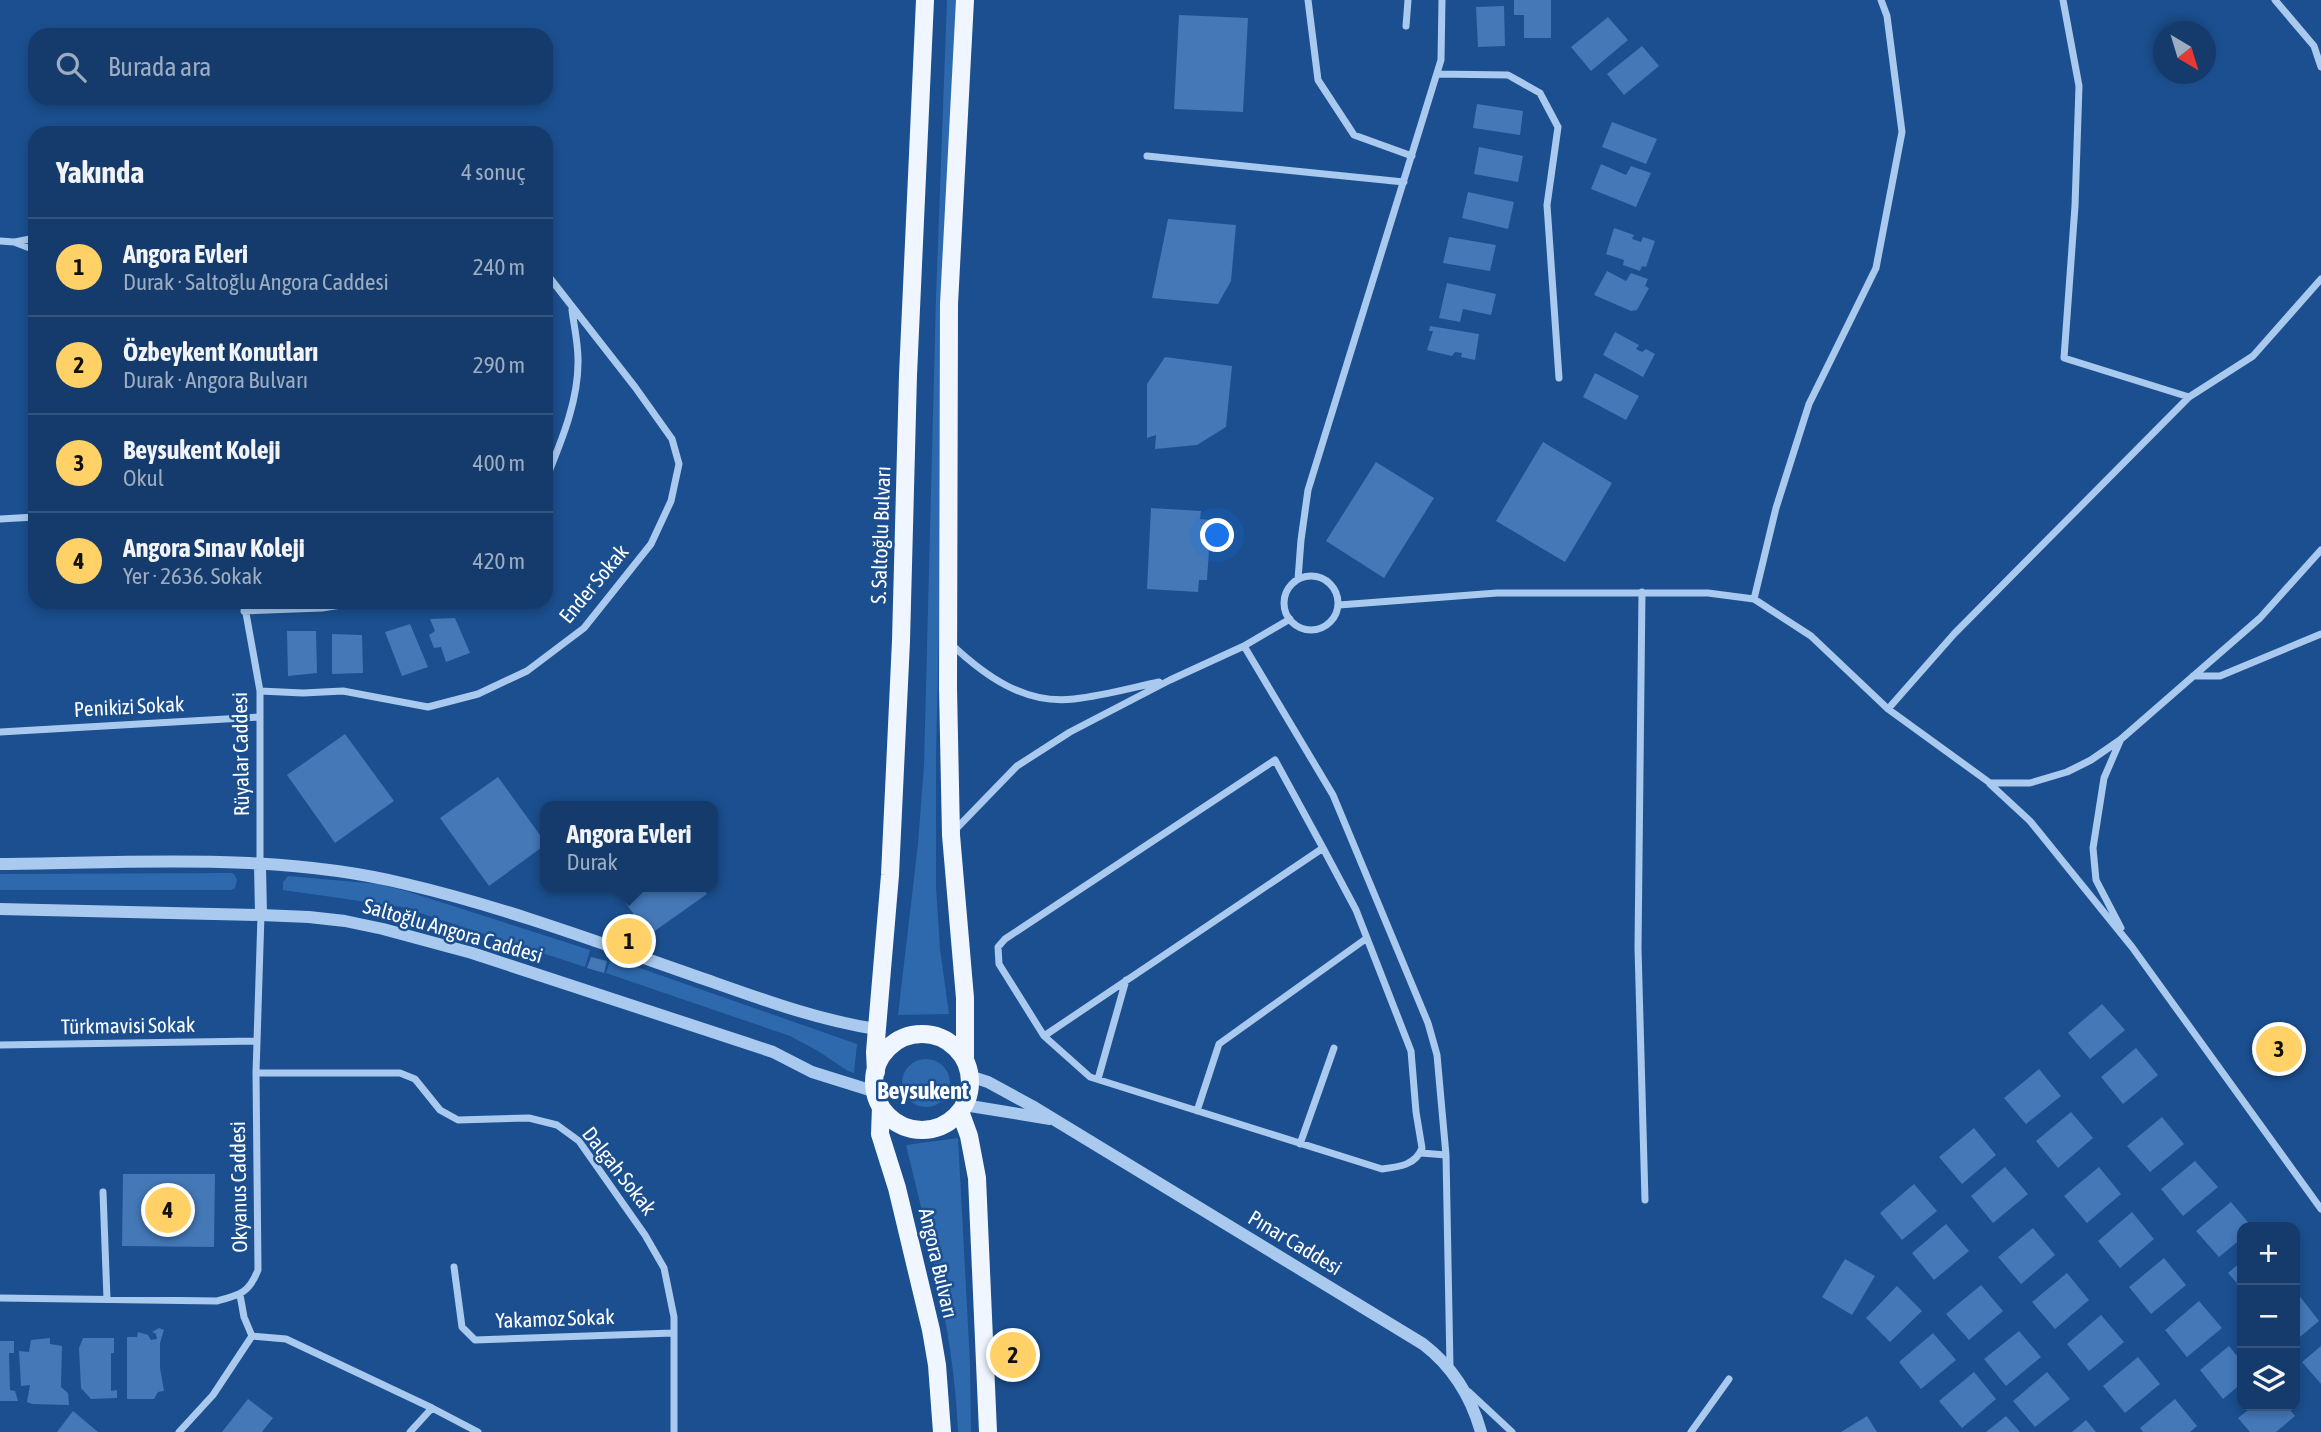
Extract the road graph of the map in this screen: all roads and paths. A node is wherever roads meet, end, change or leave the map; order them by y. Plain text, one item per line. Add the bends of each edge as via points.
1 (925, 0) edge
2 (965, 0) edge
3 (1308, 0) edge
4 (1408, 0) edge
5 (1442, 0) edge
6 (1881, 0) edge
7 (2063, 0) edge
8 (2275, 0) edge
9 (1406, 26) dead end
10 (2321, 67) edge
11 (1437, 75) junction
12 (1147, 156) dead end
13 (1412, 156) junction
14 (1404, 182) junction
15 (28, 239) edge
16 (0, 241) edge
17 (14, 242) junction
18 (28, 247) edge
19 (2321, 279) edge
20 (553, 283) edge
21 (572, 309) junction
22 (1559, 378) dead end
23 (2189, 397) junction
24 (553, 462) edge
25 (28, 517) edge
26 (0, 519) edge
27 (2321, 550) edge
28 (1298, 579) junction
29 (1642, 592) junction
30 (1754, 599) junction
31 (1339, 605) junction
32 (296, 609) edge
33 (244, 611) joint
34 (1290, 619) junction
35 (2321, 634) edge
36 (948, 641) junction
37 (1244, 646) junction
38 (2193, 676) junction
39 (1170, 680) junction
40 (260, 691) junction
41 (1888, 709) junction
42 (259, 718) junction
43 (0, 732) edge
44 (2120, 740) junction
45 (1990, 783) junction
46 (951, 835) junction
47 (1323, 848) junction
48 (0, 864) edge
49 (260, 865) junction
50 (0, 909) edge
51 (261, 915) junction
52 (1367, 938) junction
53 (2132, 947) junction
54 (1126, 981) junction
55 (876, 1029) junction
56 (1044, 1035) junction
57 (257, 1041) junction
58 (0, 1045) edge
59 (1334, 1048) dead end
60 (967, 1068) junction
61 (876, 1072) junction
62 (256, 1073) junction
63 (1098, 1079) junction
64 (878, 1100) junction
65 (962, 1108) junction
66 (1196, 1111) junction
67 (1054, 1120) junction
68 (1300, 1144) junction
69 (1421, 1153) junction
70 (1446, 1155) junction
71 (103, 1192) dead end
72 (1645, 1200) dead end
73 (2321, 1209) edge
74 (454, 1267) dead end
75 (240, 1295) junction
76 (0, 1298) edge
77 (107, 1300) junction
78 (673, 1333) junction
79 (251, 1336) junction
80 (1450, 1368) junction
81 (1729, 1379) dead end
82 (1462, 1385) junction
83 (432, 1408) junction
84 (179, 1432) edge
85 (410, 1432) edge
86 (478, 1432) edge
87 (674, 1432) edge
88 (942, 1432) edge
89 (988, 1432) edge
90 (1481, 1432) edge
91 (1512, 1432) edge
92 (1691, 1432) edge

1 - 55 main road, S. Saltoğlu Bulvarı via 890,875
2 - 36 main road via 949,304
3 - 13 street via 1318,80 1353,135
4 - 9 street
5 - 11 street
6 - 30 street via 1902,132 1876,268 1809,404 1776,508
7 - 23 street via 2078,86 2064,358
8 - 10 street via 2314,46
11 - 13 street
11 - 22 street via 1508,75 1540,93 1558,127 1547,205
12 - 14 street
13 - 14 street
14 - 28 street via 1308,490
15 - 17 street
16 - 17 street
17 - 18 street
19 - 23 street via 2253,356
20 - 21 street, Ender Sokak
21 - 24 street via 578,360 573,400
21 - 40 street, Ender Sokak via 672,439 679,464 671,501 651,544 584,628 527,671 478,694 428,707 342,691
23 - 41 street via 1954,634
25 - 26 street
27 - 38 street via 2260,618
28 - 31 street via 1314,576 1329,582
28 - 34 street via 1284,602
29 - 30 street
29 - 31 street via 1497,593
29 - 72 street via 1638,948
30 - 41 street via 1811,636
31 - 34 street via 1324,628 1305,630
32 - 33 street
33 - 40 street, Rüyalar Caddesi
34 - 37 street
35 - 38 street via 2220,676
36 - 39 street via 1005,686 1037,698 1073,700
36 - 46 main road
37 - 39 street
37 - 70 street via 1333,795 1415,989 1437,1055
38 - 44 street
39 - 46 street via 1070,732 1017,766
40 - 42 street, Rüyalar Caddesi
41 - 45 street
42 - 43 street, Penikizi Sokak
42 - 49 street, Rüyalar Caddesi
44 - 45 street via 2067,772 2030,783
44 - 53 street via 2104,778 2093,848 2096,880
45 - 53 street via 2030,821
46 - 60 main road
47 - 52 street
47 - 54 street
47 - 56 street via 1275,760 1005,939 998,947 999,964
48 - 49 street, Saltoğlu Angora Caddesi
49 - 51 street
49 - 55 street, Saltoğlu Angora Caddesi via 345,872 419,887 501,909 820,1018
50 - 51 street, Saltoğlu Angora Caddesi
51 - 57 street, Okyanus Caddesi
51 - 64 street, Saltoğlu Angora Caddesi via 345,921 431,941 773,1052
52 - 66 street via 1219,1044
52 - 69 street via 1411,1051
53 - 73 street
54 - 56 street
54 - 63 street
55 - 61 main road, S. Saltoğlu Bulvarı
56 - 63 street via 1090,1077
57 - 58 street, Türkmavisi Sokak
57 - 62 street, Okyanus Caddesi
59 - 68 street
60 - 61 main road via 957,1049 944,1039 919,1034 903,1037 889,1047
60 - 65 main road via 968,1094
60 - 67 street, Pınar Caddesi
61 - 64 main road
62 - 75 street, Okyanus Caddesi via 258,1270 253,1283
62 - 78 street, Dalgah Sokak via 400,1073 415,1079 440,1110 458,1120 529,1118 557,1125 579,1141 664,1268
63 - 66 street
64 - 65 main road via 899,1124 920,1130 943,1125
64 - 88 main road, Angora Bulvarı via 880,1134 931,1330
65 - 67 street, Pınar Caddesi
65 - 89 main road, Angora Bulvarı via 977,1178
66 - 68 street
67 - 80 street, Pınar Caddesi via 1423,1344
68 - 69 street via 1382,1169 1408,1164
69 - 70 street
70 - 80 street
71 - 77 street
74 - 78 street, Yakamoz Sokak via 462,1328 475,1340
75 - 77 street via 217,1301
75 - 79 street
76 - 77 street
78 - 87 street, Dalgah Sokak
79 - 83 street via 286,1339
79 - 84 street via 213,1395
80 - 82 street, Pınar Caddesi
81 - 92 street
82 - 90 street, Pınar Caddesi
82 - 91 street
83 - 85 street
83 - 86 street

